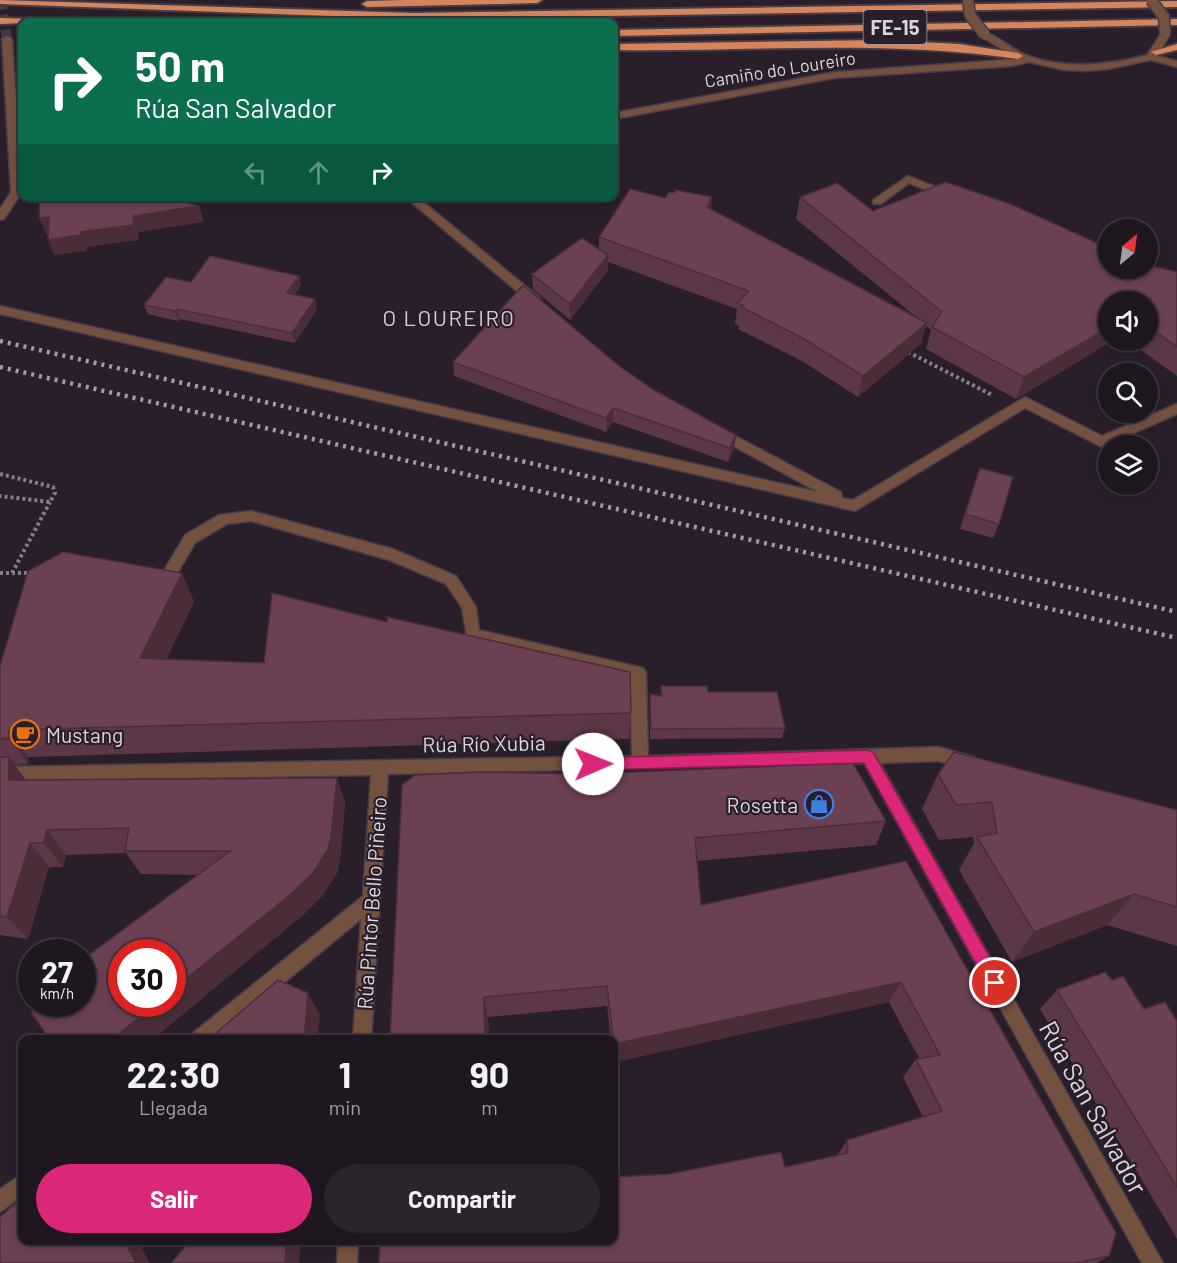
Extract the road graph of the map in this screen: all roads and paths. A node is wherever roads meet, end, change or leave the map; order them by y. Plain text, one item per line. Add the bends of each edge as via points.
1 (537, 0) edge
2 (968, 0) edge
3 (1151, 0) edge
4 (0, 1) edge
5 (1177, 4) edge
6 (181, 8) junction
7 (0, 21) edge
8 (18, 21) edge
9 (1177, 22) edge
10 (618, 33) edge
11 (3, 40) tunnel mouth
12 (618, 47) edge
13 (1177, 47) edge
14 (1154, 54) junction
15 (1022, 58) junction
16 (1177, 64) edge
17 (618, 115) edge
18 (18, 174) edge
19 (18, 194) edge
20 (415, 201) edge
21 (961, 201) edge
22 (877, 202) dead end
23 (0, 217) edge
24 (544, 308) edge
25 (0, 310) edge
26 (904, 350) edge
27 (1017, 407) junction
28 (1177, 409) edge
29 (710, 429) edge
30 (0, 474) edge
31 (0, 496) edge
32 (50, 502) junction
33 (855, 506) junction
34 (40, 572) edge
35 (0, 573) edge
36 (12, 573) junction
37 (141, 582) edge
38 (868, 756) junction
39 (640, 763) junction
40 (984, 766) edge
41 (380, 768) junction
42 (0, 774) edge
43 (371, 900) junction
44 (206, 1035) edge
45 (362, 1035) edge
46 (18, 1187) edge
47 (0, 1202) edge
48 (348, 1245) edge
49 (347, 1263) edge
50 (1153, 1263) edge

1 - 6 highway
2 - 15 street, bridge via 974,23
3 - 14 street, bridge via 1164,18 1165,34
4 - 6 highway, FE-15
5 - 6 highway, FE-15 via 414,16
7 - 8 highway
9 - 10 highway, FE-15
11 - 18 street
12 - 15 highway via 891,43 958,47
13 - 14 highway
14 - 15 street via 1104,68 1073,68
14 - 16 street
15 - 17 street, Camiño do Loureiro via 1012,63 835,75
19 - 23 street
20 - 24 street
21 - 22 street via 908,179
25 - 33 street
26 - 27 path
27 - 28 street via 1025,402 1102,442
27 - 33 street
29 - 33 street
30 - 32 path via 52,487 55,493
31 - 32 path
32 - 36 path
34 - 36 path
35 - 36 path
37 - 39 street via 163,585 190,539 224,519 251,516 393,555 451,580 469,607 472,634 638,672
38 - 39 street, Rúa Río Xubia
38 - 40 street, Rúa Río Xubia via 938,754
38 - 50 street, Rúa San Salvador
39 - 41 street, Rúa Río Xubia
41 - 42 street, Rúa Río Xubia
41 - 43 street, Rúa Pintor Bello Piñeiro
43 - 44 street
43 - 45 street, Rúa Pintor Bello Piñeiro
46 - 47 street
48 - 49 street

